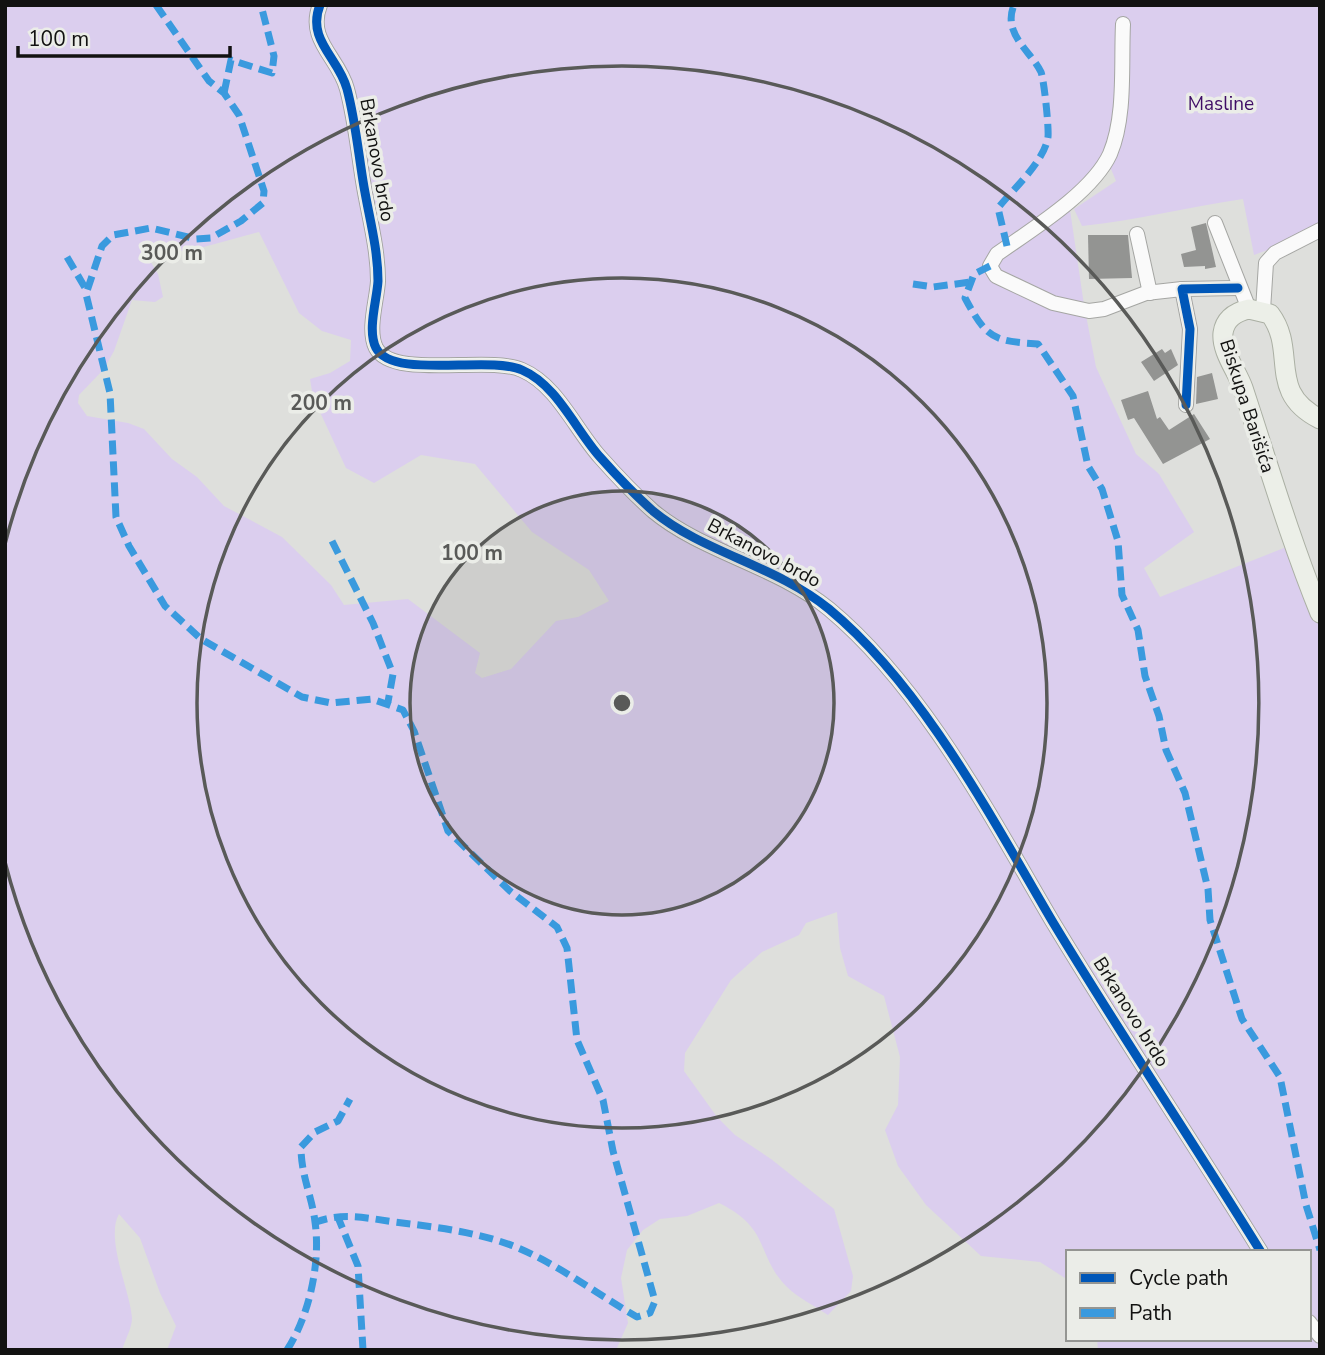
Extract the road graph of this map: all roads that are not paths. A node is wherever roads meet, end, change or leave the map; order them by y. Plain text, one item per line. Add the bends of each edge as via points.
1 (320, 5) edge
2 (1123, 24) dead end
3 (1215, 223) dead end
4 (1320, 230) edge
5 (1137, 234) dead end
6 (1238, 288) junction
7 (1182, 289) junction
8 (1150, 293) junction
9 (1256, 309) junction
10 (1186, 405) dead end
11 (1320, 419) edge
12 (1320, 612) edge
13 (1261, 1250) edge

1 - 13 street, Brkanovo brdo via 316,19 319,39 348,90 376,260 374,339 380,354 410,365 489,364 524,371 547,388 600,457 653,511 687,533 806,592 850,628 959,765
2 - 8 street via 1118,113 1108,157 1088,184 997,254 990,266 996,276 1072,309 1104,309
3 - 6 street
4 - 9 street via 1275,253 1266,263
5 - 8 street
6 - 7 street
6 - 9 street
7 - 8 street
7 - 10 street via 1190,330
9 - 11 main road via 1270,314 1278,329 1289,391
9 - 12 main road, Biskupa Barišića via 1230,318 1223,341 1282,517

